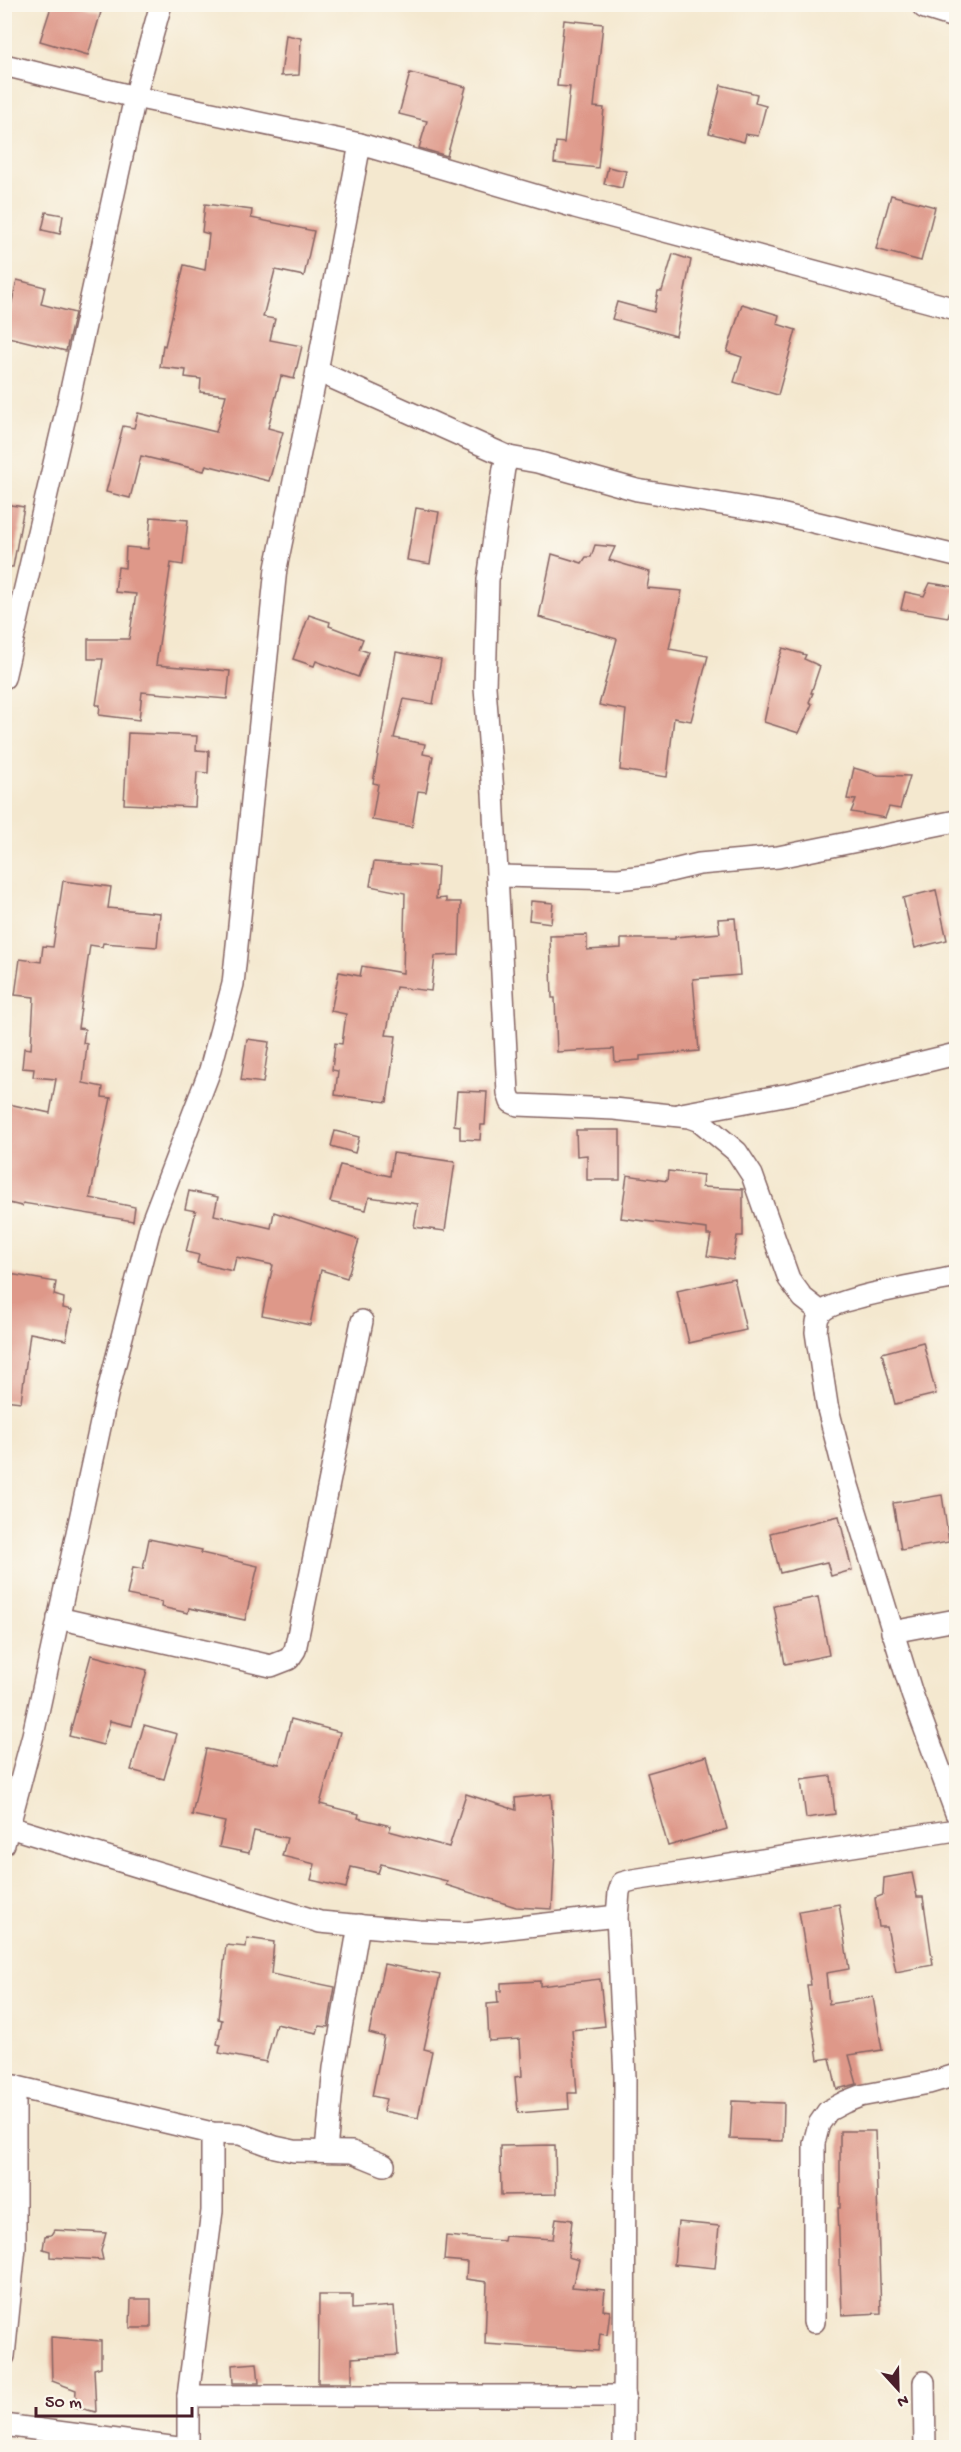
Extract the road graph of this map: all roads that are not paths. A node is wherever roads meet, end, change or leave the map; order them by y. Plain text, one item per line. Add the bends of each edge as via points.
1 (161, 4) edge
2 (927, 4) edge
3 (957, 13) edge
4 (4, 65) edge
5 (135, 97) junction
6 (360, 144) junction
7 (957, 309) edge
8 (317, 371) junction
9 (509, 457) junction
10 (957, 555) edge
11 (4, 678) edge
12 (957, 821) edge
13 (497, 876) junction
14 (957, 1054) edge
15 (677, 1114) junction
16 (957, 1277) edge
17 (821, 1312) junction
18 (362, 1321) dead end
19 (58, 1618) junction
20 (957, 1620) edge
21 (892, 1632) junction
22 (957, 1813) edge
23 (957, 1830) edge
24 (7, 1835) edge
25 (617, 1916) junction
26 (359, 1925) junction
27 (957, 2075) edge
28 (10, 2085) edge
29 (213, 2133) junction
30 (326, 2150) junction
31 (384, 2165) dead end
32 (814, 2322) dead end
33 (4, 2356) edge
34 (924, 2382) dead end
35 (188, 2396) junction
36 (625, 2396) junction
37 (4, 2425) edge
38 (178, 2448) edge
39 (188, 2448) edge
40 (624, 2448) edge
41 (925, 2448) edge

1 - 5 street
2 - 3 street
4 - 5 street
5 - 6 street
5 - 11 street
6 - 7 street via 575,207
6 - 8 street
8 - 9 street
8 - 19 street via 276,568 233,984 210,1070 151,1224 107,1395
9 - 10 street via 637,490 776,513
9 - 13 street via 504,468 488,580 485,663
12 - 13 street via 778,857 699,864 653,875 618,879
13 - 15 street via 511,1102
14 - 15 street via 795,1093
15 - 17 street via 700,1120 746,1163 789,1279 803,1298
16 - 17 street via 838,1302
17 - 21 street via 816,1332 827,1405
18 - 19 street via 295,1650 289,1659 271,1666
19 - 24 street
20 - 21 street
21 - 22 street
23 - 25 street via 633,1880 622,1883
24 - 26 street via 320,1922
25 - 26 street via 465,1933
25 - 36 street via 625,2084
26 - 30 street via 334,2068
27 - 32 street via 860,2096 828,2111 819,2124 813,2143
28 - 29 street
28 - 33 street via 15,2247
29 - 30 street via 240,2134 294,2151
29 - 35 street via 212,2211
30 - 31 street via 352,2152
34 - 41 street
35 - 36 street
35 - 39 street
36 - 40 street
37 - 38 street

